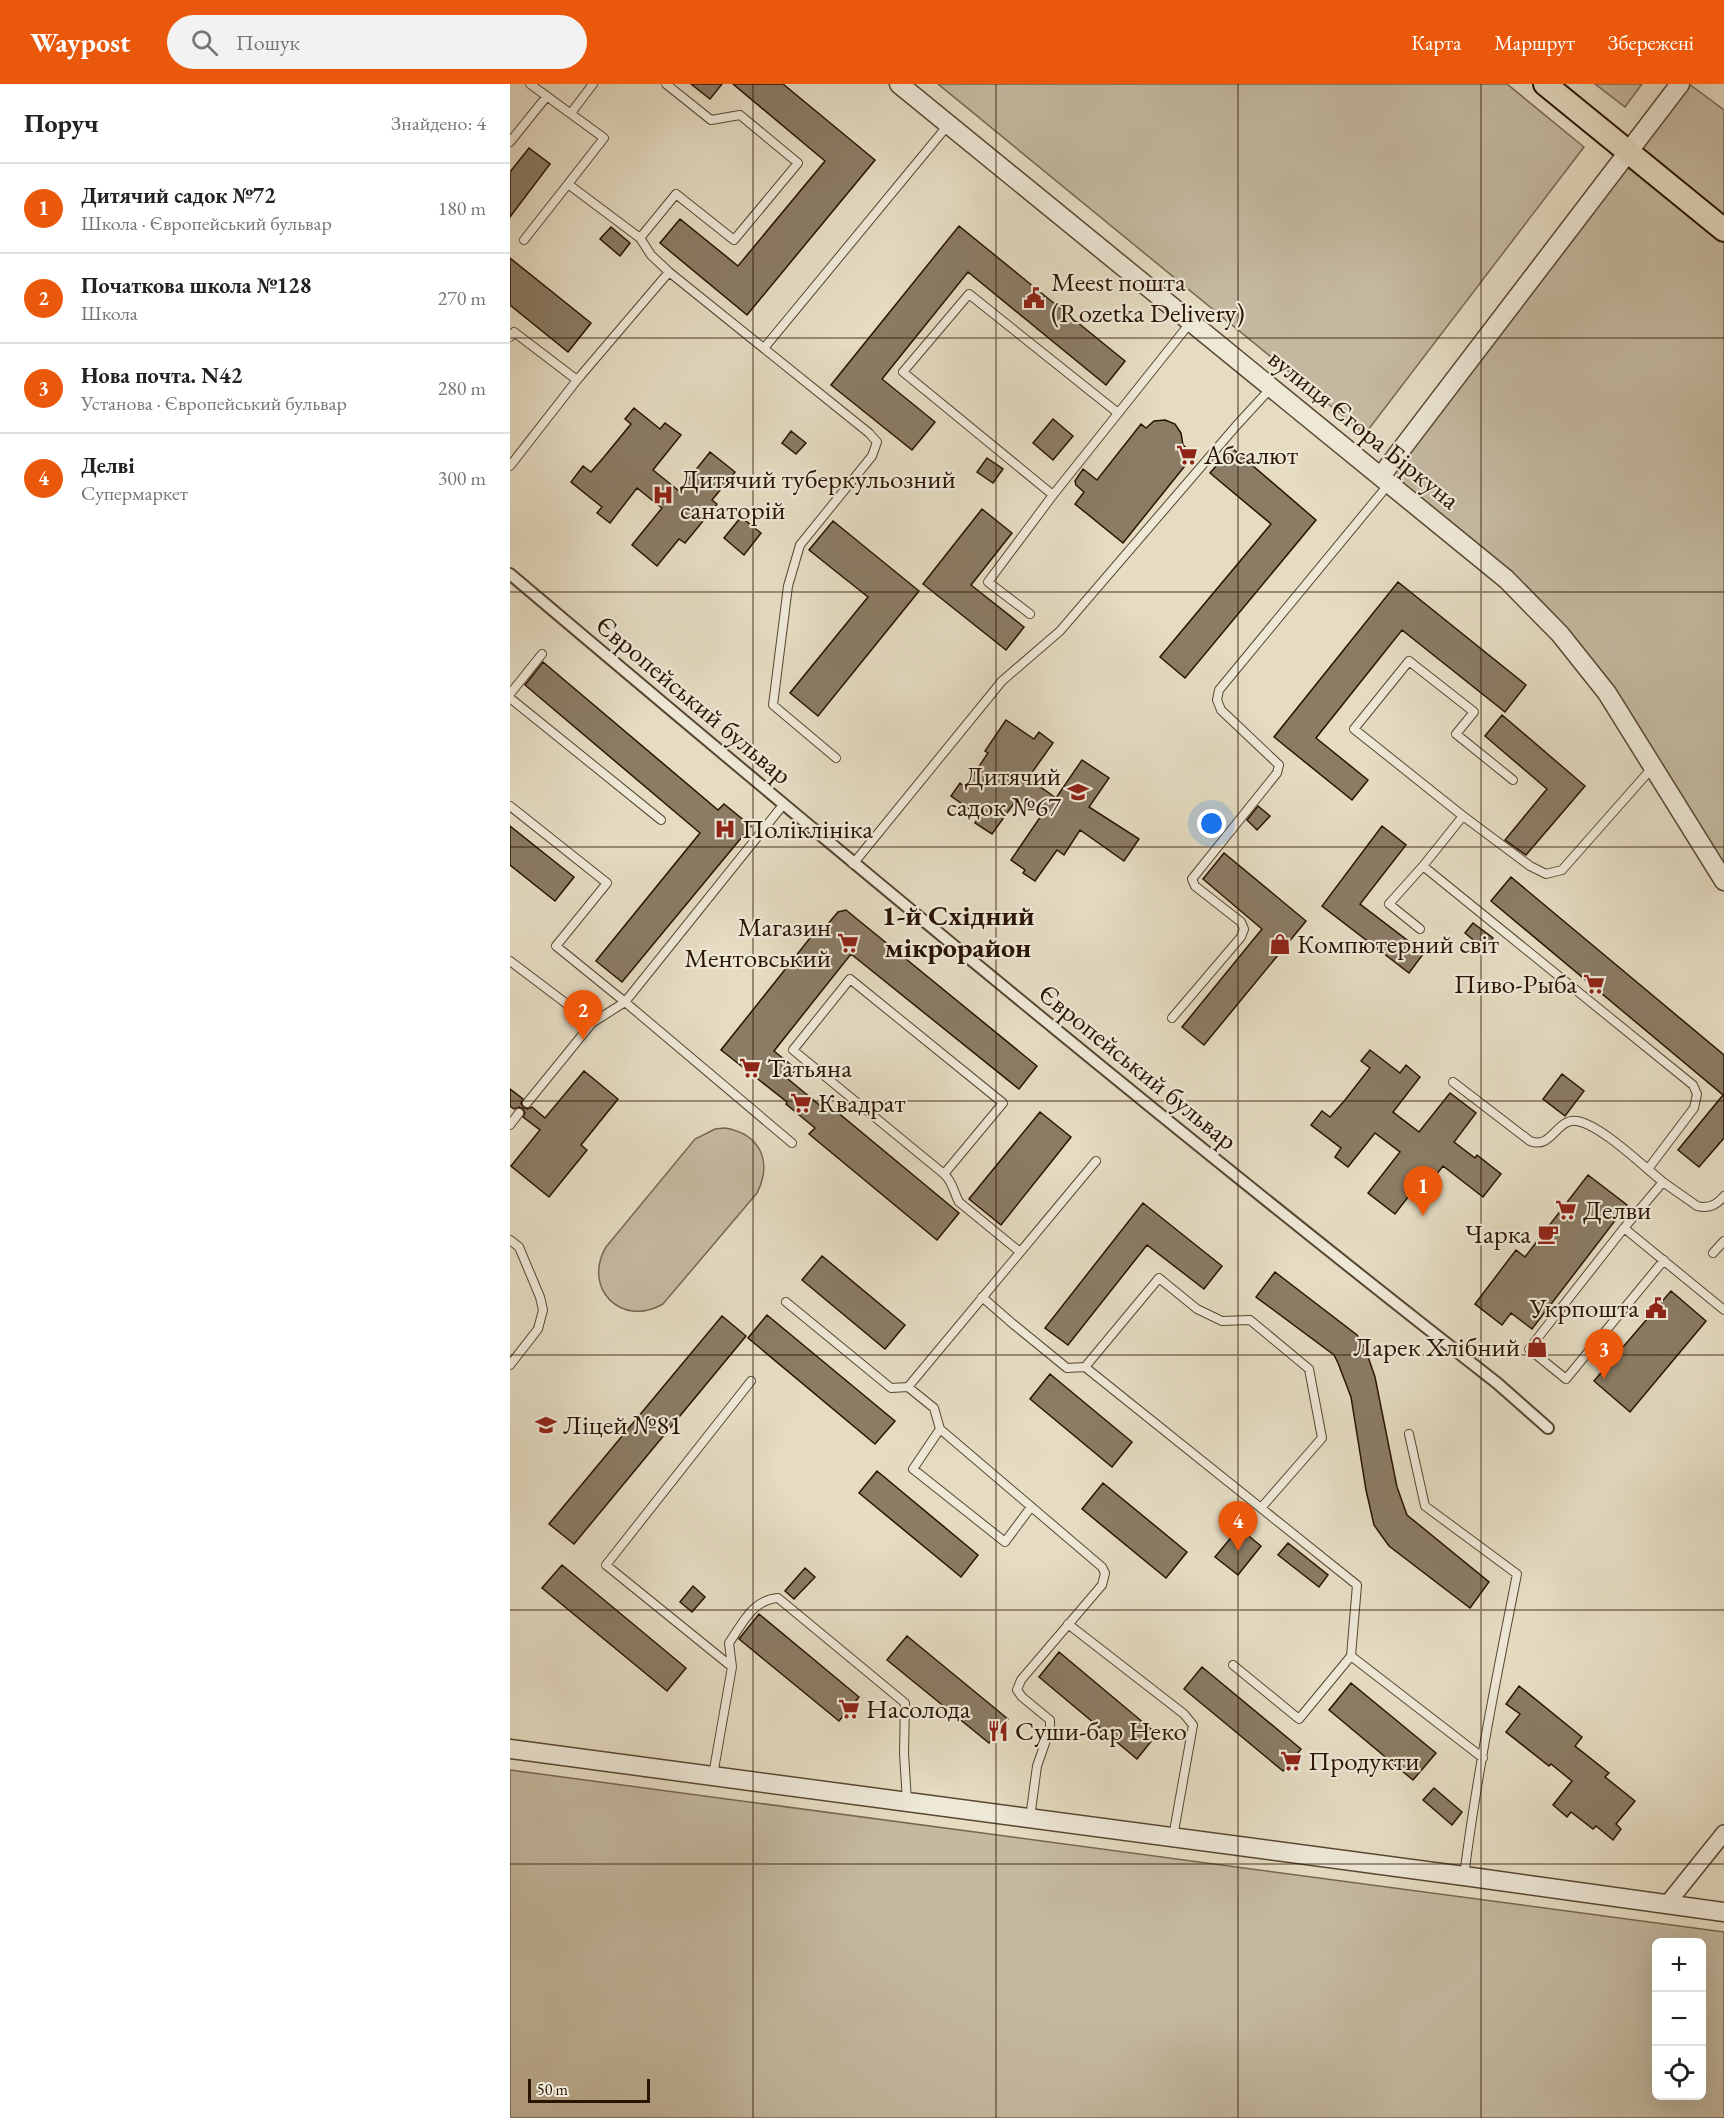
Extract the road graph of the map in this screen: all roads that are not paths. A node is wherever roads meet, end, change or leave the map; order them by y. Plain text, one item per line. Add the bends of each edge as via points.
1 (530, 84) edge
2 (593, 84) edge
3 (666, 84) edge
4 (899, 84) edge
5 (1545, 84) edge
6 (1680, 84) edge
7 (547, 96) junction
8 (572, 113) junction
9 (949, 124) junction
10 (510, 142) edge
11 (1627, 152) junction
12 (568, 184) junction
13 (1724, 230) edge
14 (640, 238) junction
15 (524, 240) dead end
16 (669, 272) junction
17 (1190, 323) junction
18 (510, 337) edge
19 (765, 347) junction
20 (577, 380) junction
21 (1271, 388) junction
22 (1118, 413) junction
23 (510, 465) edge
24 (1385, 479) junction
25 (1053, 495) junction
26 (510, 574) edge
27 (1030, 614) dead end
28 (542, 654) dead end
29 (510, 696) edge
30 (836, 758) dead end
31 (1653, 767) junction
32 (1513, 780) dead end
33 (783, 805) junction
34 (510, 806) edge
35 (1463, 816) junction
36 (661, 820) dead end
37 (853, 864) junction
38 (1423, 866) junction
39 (1724, 881) edge
40 (1420, 929) dead end
41 (510, 961) edge
42 (626, 1002) junction
43 (1172, 1018) dead end
44 (592, 1023) junction
45 (1453, 1082) dead end
46 (528, 1103) dead end
47 (519, 1113) dead end
48 (510, 1125) edge
49 (792, 1143) dead end
50 (1096, 1161) dead end
51 (1648, 1169) junction
52 (944, 1174) junction
53 (1663, 1182) junction
54 (1724, 1196) edge
55 (1624, 1228) junction
56 (510, 1240) edge
57 (1724, 1241) edge
58 (1020, 1252) junction
59 (1713, 1253) dead end
60 (1664, 1260) junction
61 (982, 1297) junction
62 (786, 1302) dead end
63 (1724, 1310) edge
64 (510, 1365) edge
65 (1085, 1367) junction
66 (751, 1381) dead end
67 (908, 1387) junction
68 (1548, 1428) dead end
69 (940, 1429) junction
70 (1409, 1434) dead end
71 (1031, 1508) junction
72 (1261, 1508) junction
73 (1068, 1624) junction
74 (1351, 1656) junction
75 (1233, 1665) dead end
76 (732, 1667) junction
77 (510, 1749) edge
78 (1483, 1758) junction
79 (712, 1776) junction
80 (907, 1802) junction
81 (1030, 1818) junction
82 (1724, 1833) edge
83 (1173, 1837) junction
84 (1464, 1876) junction
85 (1667, 1904) junction
86 (1724, 1912) edge

1 - 7 lane
2 - 8 lane
3 - 14 lane via 711,120 740,115 798,163 734,240 676,194
4 - 9 street, вулиця Єгора Біркуна
5 - 11 main road
6 - 11 street
7 - 8 lane
7 - 10 lane
8 - 12 lane via 604,138
9 - 17 street, вулиця Єгора Біркуна
9 - 19 lane
11 - 13 main road
11 - 24 street
12 - 14 lane
12 - 15 lane
14 - 16 lane
16 - 19 lane
16 - 20 lane
17 - 21 street, вулиця Єгора Біркуна
17 - 22 lane
18 - 20 lane via 514,332
19 - 30 lane via 877,442 872,456 800,545 788,586 773,705
20 - 23 lane
21 - 24 street, вулиця Єгора Біркуна
21 - 37 lane via 1060,631 1002,681
22 - 25 lane
22 - 25 lane via 969,294 903,372
24 - 31 street, вулиця Єгора Біркуна via 1506,579 1560,634 1607,693
24 - 43 lane via 1219,690 1221,710 1279,765 1277,773 1192,879 1244,929
25 - 27 lane via 988,582
26 - 33 street, Європейський бульвар
28 - 29 lane
29 - 36 lane
31 - 35 lane via 1562,870 1546,874 1530,866
31 - 39 street, вулиця Єгора Біркуна
32 - 35 lane via 1456,734 1474,712 1409,662 1354,729
33 - 37 street, Європейський бульвар
33 - 42 lane
34 - 42 lane via 607,883 556,946
35 - 38 lane
37 - 68 street, Європейський бульвар
38 - 40 lane via 1389,904
38 - 51 lane via 1693,1085 1697,1094 1694,1108
41 - 44 lane
42 - 44 lane
42 - 49 lane
44 - 46 lane
45 - 51 lane via 1530,1141 1545,1142 1560,1126 1577,1121 1603,1134
47 - 48 lane
50 - 58 lane
51 - 53 lane
52 - 52 lane via 1003,1103 850,979 793,1050
52 - 58 lane via 952,1182 959,1202
53 - 54 lane via 1704,1208
53 - 55 lane
55 - 60 lane
55 - 60 lane via 1528,1348 1566,1379
56 - 64 lane via 519,1247 543,1310 538,1329
57 - 59 lane
58 - 61 lane
60 - 63 lane
61 - 65 lane via 1067,1368
61 - 67 lane
62 - 67 lane via 891,1388
65 - 72 lane
65 - 72 lane via 1159,1278 1197,1309 1222,1321 1250,1320 1309,1369 1322,1438
66 - 76 lane via 606,1565
67 - 69 lane via 934,1408
69 - 71 lane
69 - 71 lane via 913,1468 1005,1542
70 - 78 lane via 1425,1506 1517,1574
71 - 73 lane via 1105,1573 1101,1585
72 - 74 lane via 1357,1585
73 - 81 lane via 1017,1690 1050,1720 1037,1766
73 - 83 lane via 1193,1725
74 - 75 lane via 1299,1719
74 - 78 lane
76 - 79 lane
76 - 80 lane via 729,1643 755,1607 765,1599 778,1599 905,1703
77 - 79 street
78 - 84 lane
79 - 80 street
80 - 81 street
81 - 83 street
82 - 85 street
83 - 84 street
84 - 85 street
85 - 86 street

